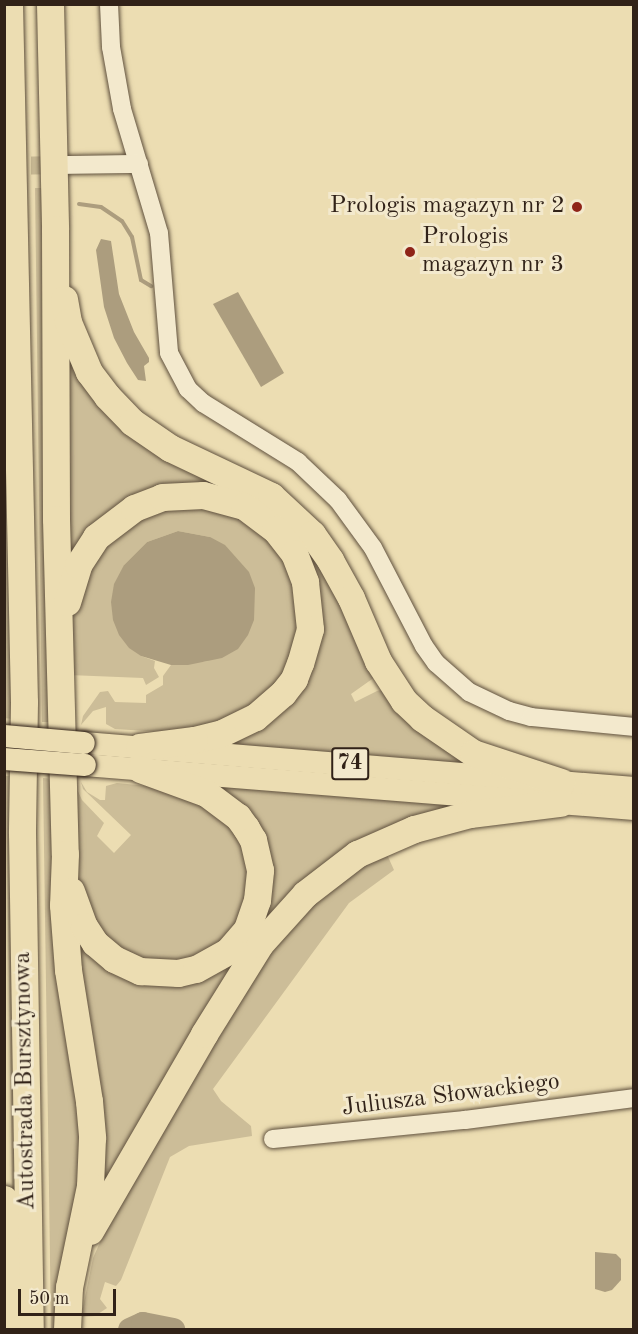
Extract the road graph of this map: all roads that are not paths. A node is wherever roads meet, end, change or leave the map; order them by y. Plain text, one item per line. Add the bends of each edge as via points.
1 (9, 4) edge
2 (50, 4) edge
3 (109, 4) edge
4 (139, 164) junction
5 (64, 165) tunnel mouth
6 (55, 243) junction
7 (60, 662) junction
8 (633, 727) edge
9 (4, 736) edge
10 (85, 754) junction
11 (140, 758) junction
12 (4, 759) edge
13 (633, 788) edge
14 (561, 793) junction
15 (633, 809) edge
16 (65, 854) junction
17 (633, 1098) edge
18 (273, 1139) dead end
19 (4, 1198) edge
20 (74, 1268) junction
21 (6, 1329) edge
22 (30, 1329) edge
23 (68, 1329) edge

1 - 22 highway, Autostrada Bursztynowa via 24,702 22,833
2 - 6 highway
3 - 4 street via 116,79
4 - 5 street
4 - 8 street via 159,233 169,353 188,388 203,403 298,462 338,500 373,548 424,646 436,663 469,692 531,717
6 - 7 highway
6 - 14 highway via 68,322 89,372 107,396 154,438 261,490 301,522 335,568 378,661 404,701 422,718 473,753
7 - 11 highway via 65,609 78,565 96,537 134,508 168,496 213,496 259,515 285,540 305,582 310,629 294,679 268,708 240,726
7 - 16 highway
9 - 10 main road, bridge
10 - 11 main road
10 - 12 main road, bridge
11 - 14 main road, 74
11 - 16 highway via 206,794 238,817 252,840 260,885 253,916 239,941 215,960 177,973 157,974 126,966 95,943 84,926 74,900
13 - 14 main road, 74
14 - 15 main road, 74
14 - 20 highway via 393,837 357,854 287,911 260,944 192,1053 112,1190
16 - 20 highway via 67,961 92,1138 88,1197
17 - 18 street, Juliusza Słowackiego
19 - 21 highway, Autostrada Bursztynowa
20 - 23 highway via 67,1302

